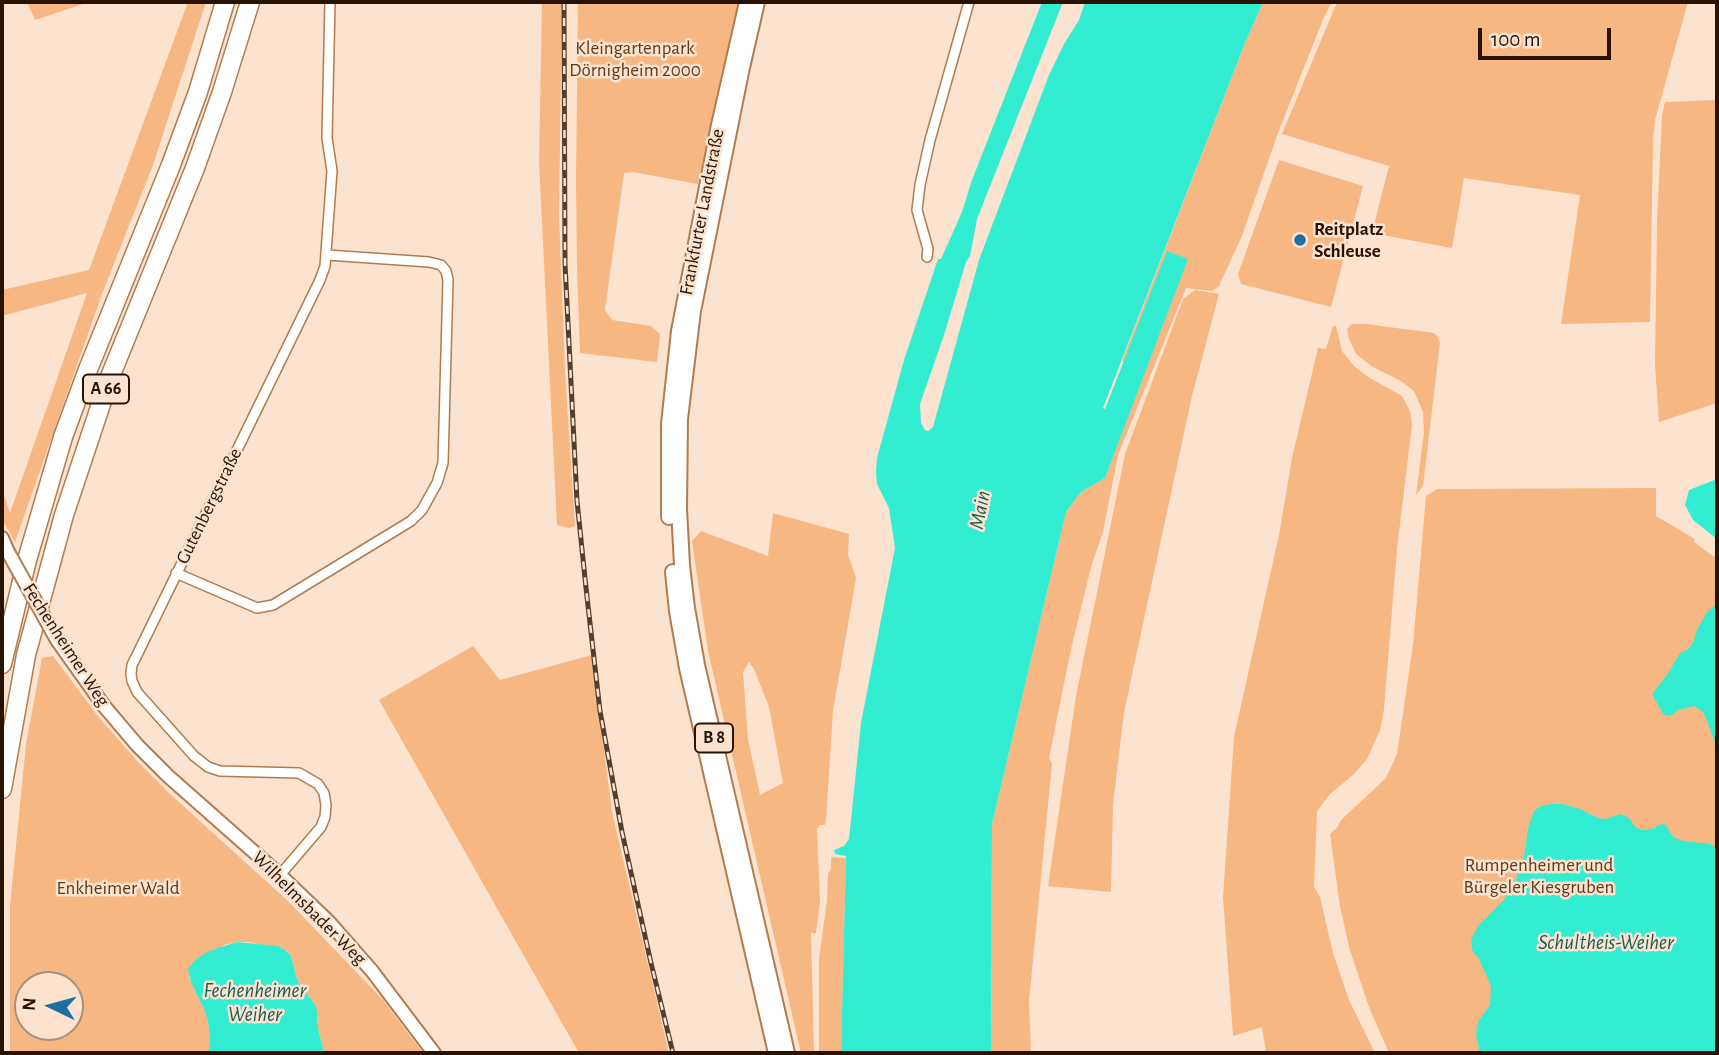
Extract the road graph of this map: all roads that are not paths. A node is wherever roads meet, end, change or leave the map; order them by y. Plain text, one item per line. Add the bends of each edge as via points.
1 (225, 2) edge
2 (250, 2) edge
3 (330, 2) edge
4 (747, 2) edge
5 (757, 2) edge
6 (969, 2) edge
7 (327, 255) junction
8 (927, 257) dead end
9 (674, 421) junction
10 (2, 538) edge
11 (176, 573) junction
12 (2, 664) edge
13 (167, 776) joint
14 (2, 789) edge
15 (280, 875) junction
16 (435, 1053) edge
17 (776, 1053) edge
18 (787, 1053) edge

1 - 12 highway, A 66 via 171,165 63,438
2 - 14 highway, A 66 via 195,168 110,377 64,515 26,655
3 - 7 street, Gutenbergstraße via 327,138 332,171
4 - 9 main road, Frankfurter Landstraße / B 8 via 687,285 675,361
5 - 9 main road, Frankfurter Landstraße / B 8 via 698,281
6 - 8 street via 920,184 917,210
7 - 11 street, Gutenbergstraße via 320,280
7 - 11 street via 429,262 446,271 443,463 437,484 411,521 274,605 257,608
9 - 17 main road, B 8 via 670,536 682,642
9 - 18 main road, B 8 via 688,617
10 - 13 street, Fechenheimer Weg, bridge via 57,640 104,706
11 - 15 street, Gutenbergstraße via 132,665 132,681 137,692 208,767 299,774 318,784 326,805 321,827
13 - 15 street, Wilhelmsbader Weg
15 - 16 street, Wilhelmsbader Weg via 351,946

